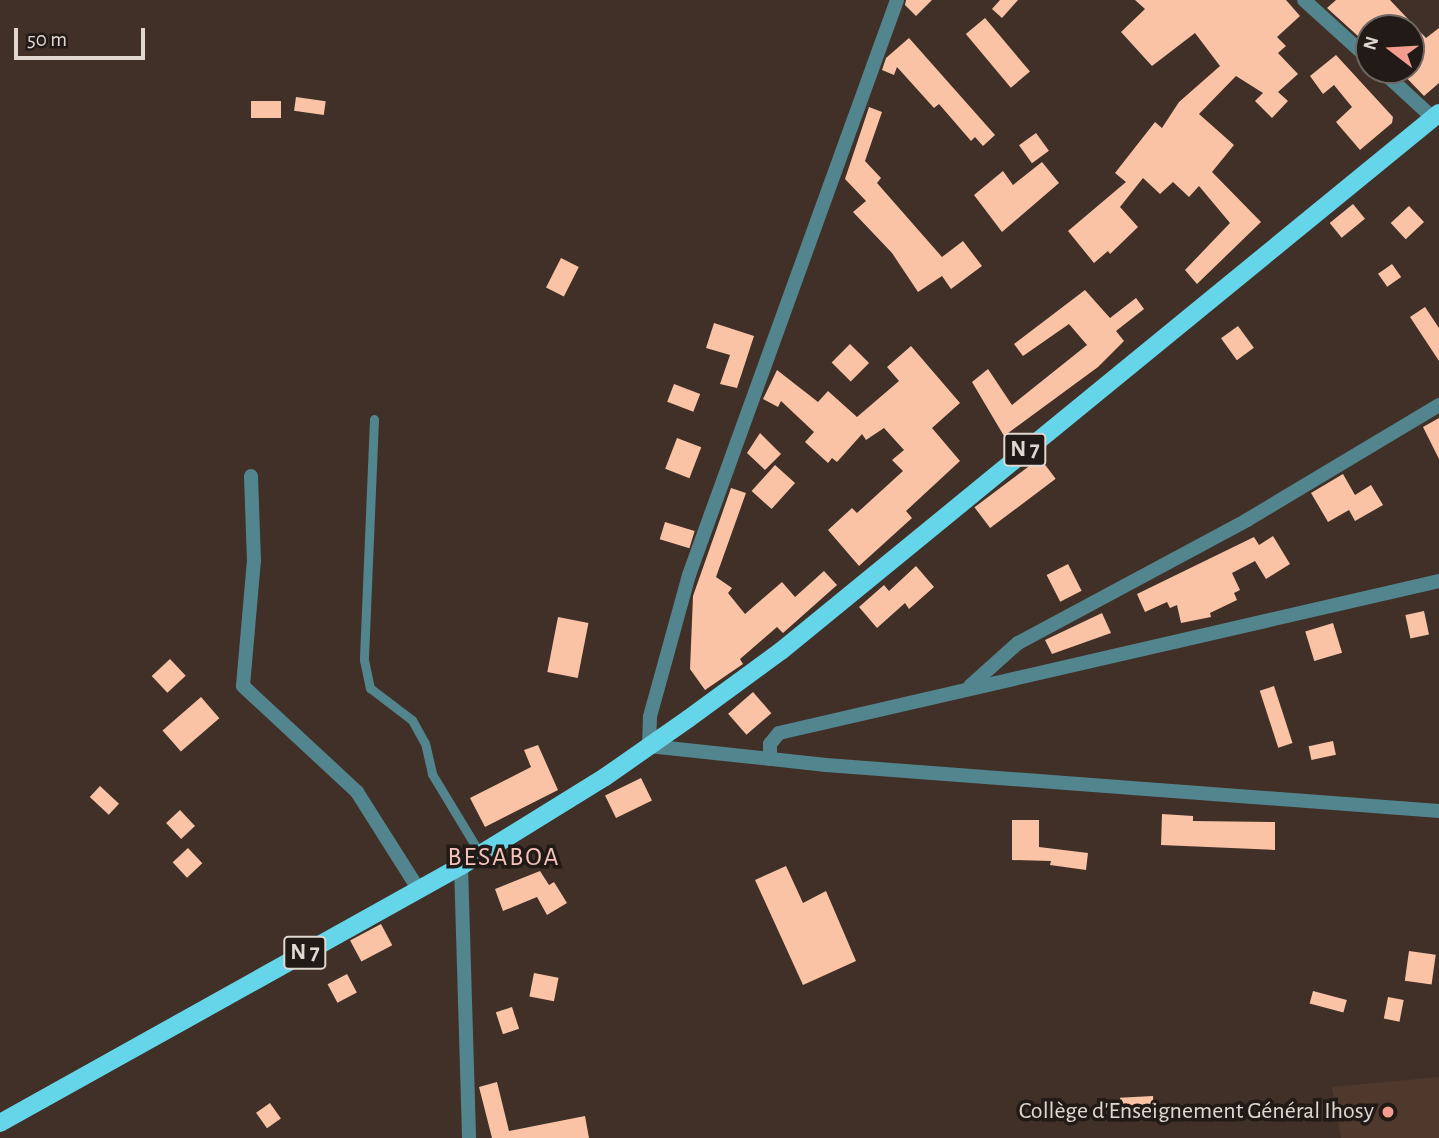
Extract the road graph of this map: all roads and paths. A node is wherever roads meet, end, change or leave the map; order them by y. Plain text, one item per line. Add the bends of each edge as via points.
1 (897, 0) edge
2 (1304, 0) edge
3 (1355, 46) edge
4 (1398, 84) edge
5 (1436, 115) edge
6 (1439, 405) edge
7 (374, 419) dead end
8 (251, 476) dead end
9 (1439, 581) edge
10 (968, 687) junction
11 (649, 746) junction
12 (770, 759) junction
13 (1439, 811) edge
14 (480, 852) junction
15 (461, 866) junction
16 (419, 890) junction
17 (0, 1123) edge
18 (469, 1138) edge

1 - 11 street via 689,575 650,717
2 - 3 street
4 - 5 street
5 - 11 main road, N 7 via 780,651
6 - 10 street via 1247,520 1018,643
7 - 14 lane via 364,660 370,688 412,720 425,743 432,774
8 - 16 street via 254,560 243,686 357,792
9 - 10 street
10 - 12 street via 779,733 769,744
11 - 12 street
11 - 14 main road, N 7
12 - 13 street
14 - 15 main road, N 7
15 - 16 main road, N 7
15 - 18 street
16 - 17 main road, N 7

